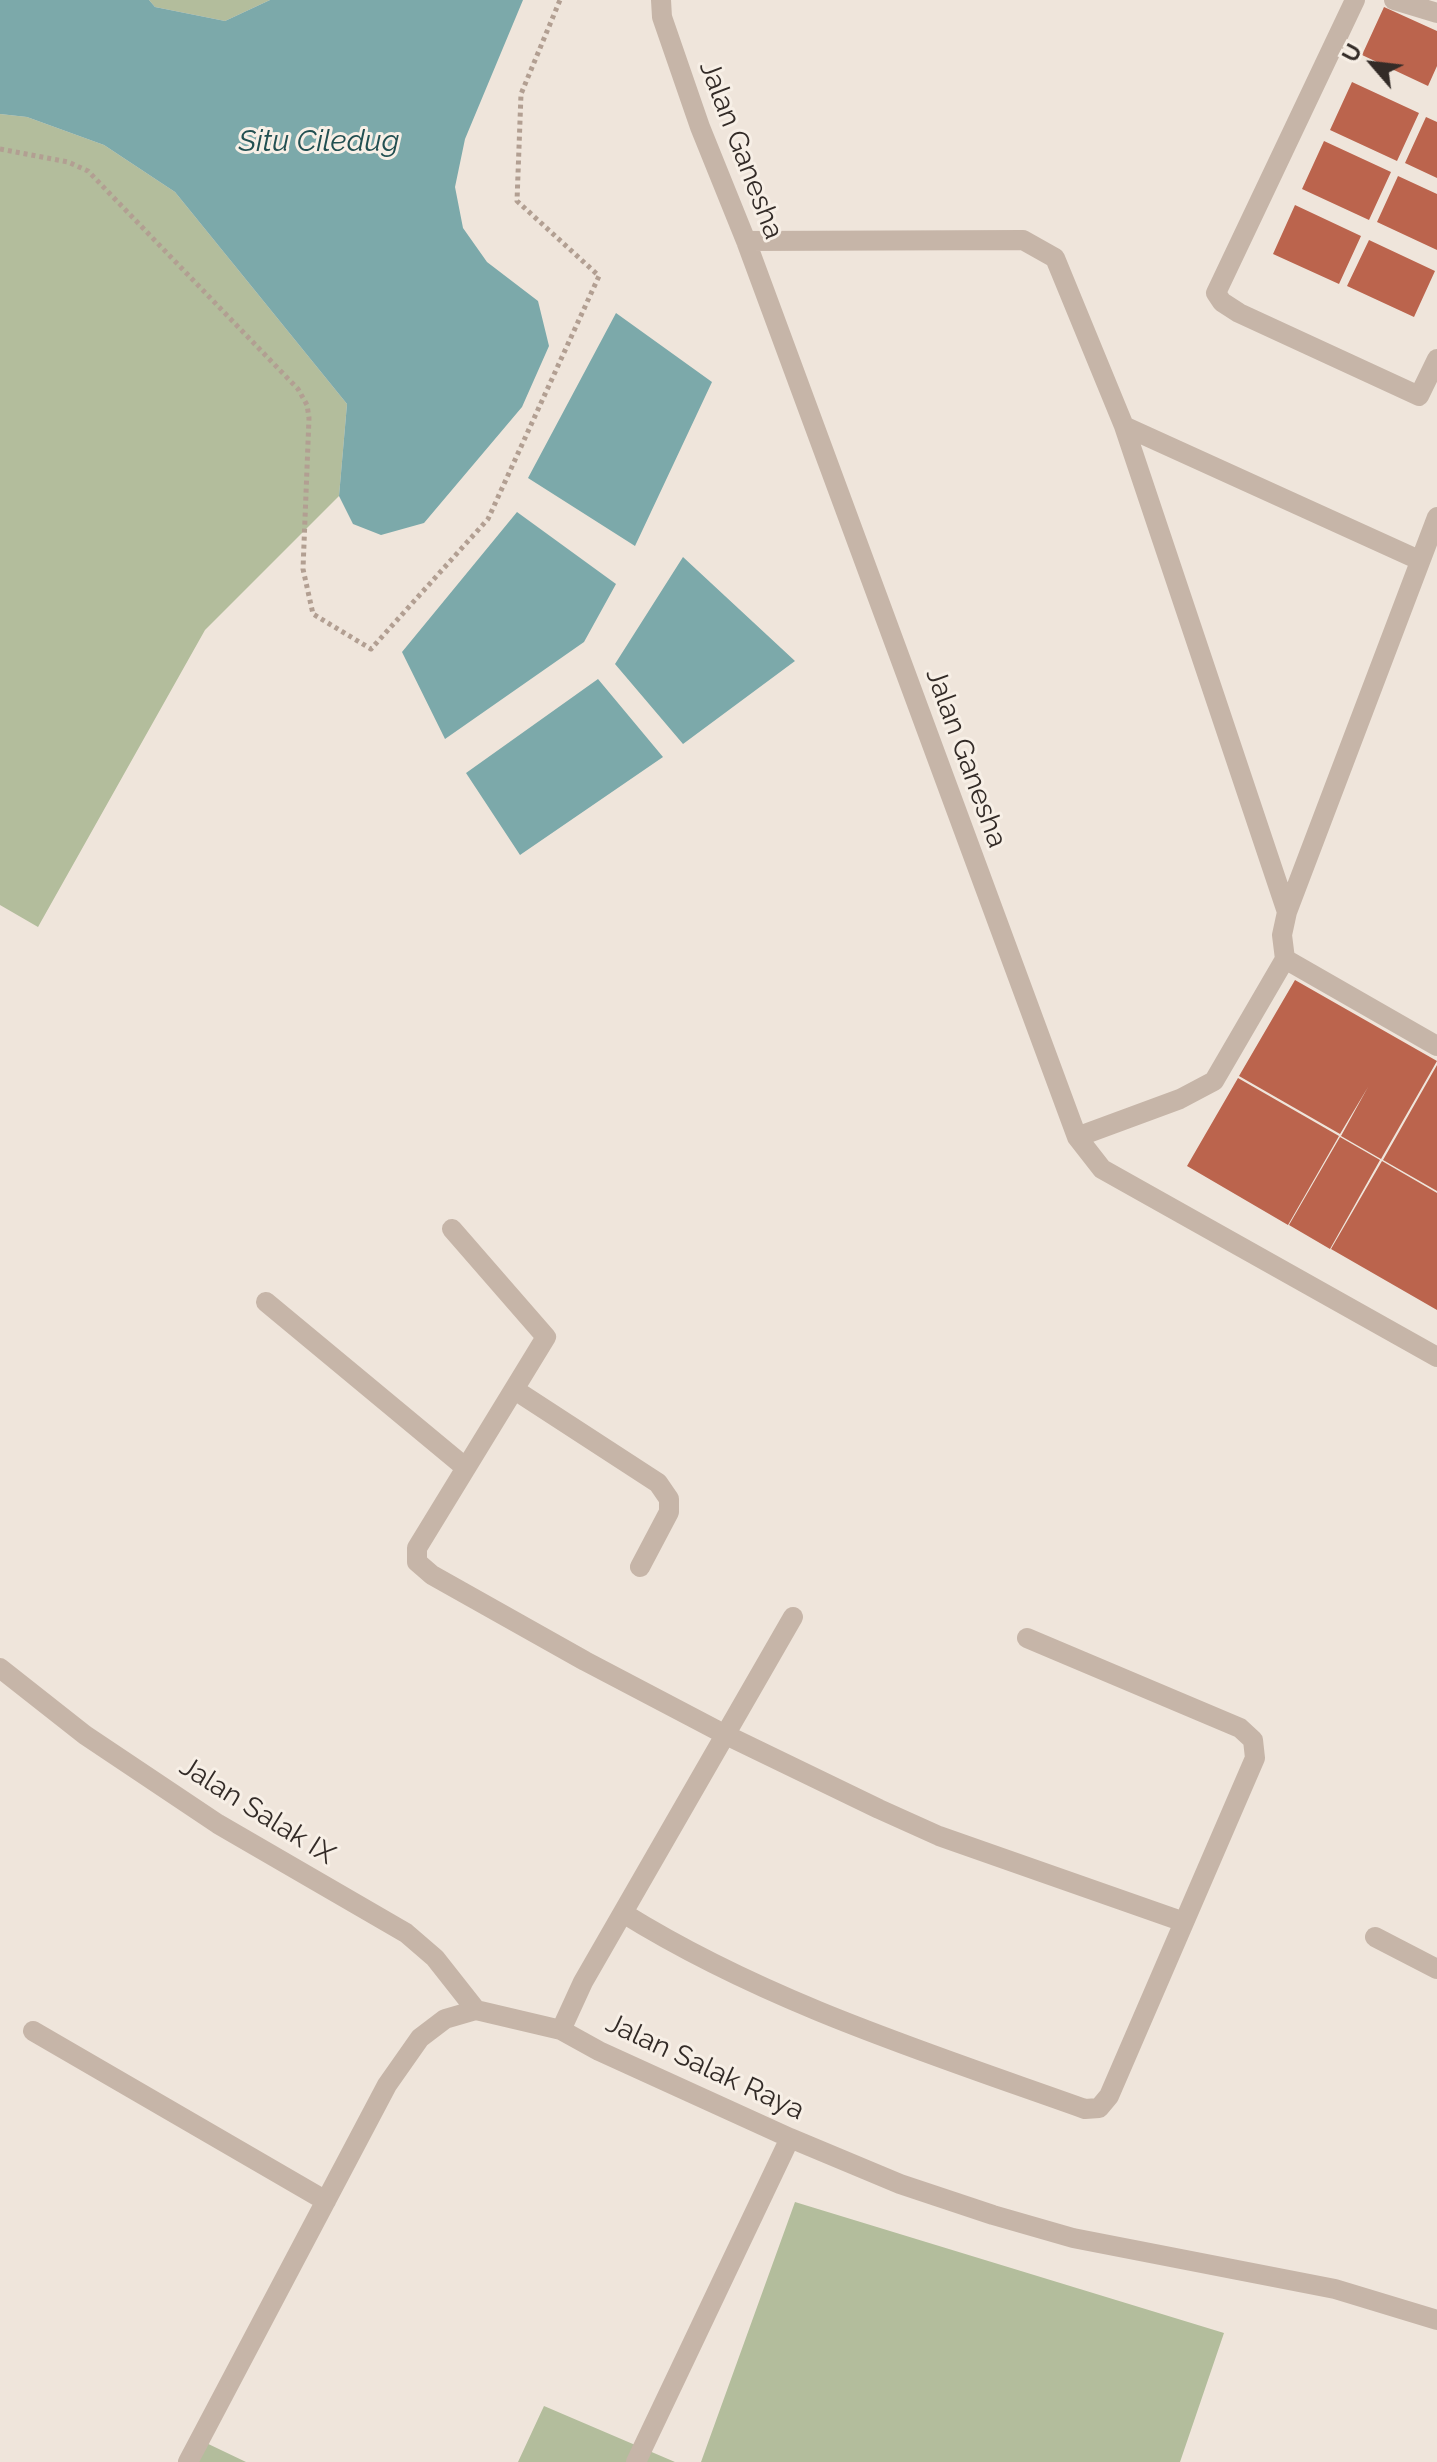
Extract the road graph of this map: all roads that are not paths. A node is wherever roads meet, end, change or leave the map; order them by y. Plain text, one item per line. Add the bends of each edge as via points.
1 (661, 0) edge
2 (1355, 0) edge
3 (1394, 0) edge
4 (1437, 13) edge
5 (746, 241) junction
6 (1437, 359) edge
7 (1124, 426) junction
8 (1437, 517) edge
9 (1419, 560) junction
10 (1287, 912) junction
11 (1285, 959) junction
12 (1437, 1046) edge
13 (1077, 1137) junction
14 (452, 1229) dead end
15 (266, 1302) dead end
16 (1437, 1357) edge
17 (515, 1390) junction
18 (466, 1468) junction
19 (640, 1567) dead end
20 (793, 1617) dead end
21 (1027, 1638) dead end
22 (0, 1668) edge
23 (724, 1734) junction
24 (623, 1913) junction
25 (1184, 1922) junction
26 (1375, 1937) dead end
27 (1437, 1969) edge
28 (476, 2010) junction
29 (561, 2030) junction
30 (33, 2031) dead end
31 (790, 2138) junction
32 (326, 2201) junction
33 (1437, 2320) edge
34 (188, 2462) edge
35 (636, 2462) edge

1 - 5 street, Jalan Ganesha via 662,17 700,127
2 - 6 street via 1216,293 1239,313 1419,396
3 - 4 street
5 - 7 street via 1023,240 1055,258
5 - 13 street, Jalan Ganesha
7 - 9 street
7 - 10 street
8 - 9 street
9 - 10 street
10 - 11 street via 1282,935
11 - 12 street
11 - 13 street via 1214,1081
13 - 16 street, Jalan Ganesha via 1102,1169
14 - 17 street via 546,1337
15 - 18 street
17 - 18 street
17 - 19 street via 658,1483 669,1499 669,1512
18 - 23 street via 417,1548 417,1562 460,1591
20 - 23 street
21 - 25 street via 1240,1728 1253,1740 1255,1758
22 - 28 street, Jalan Salak IX via 85,1735 218,1824 406,1933 435,1958
23 - 24 street
23 - 25 street via 939,1836
24 - 25 street via 661,1937 835,2019 1085,2109 1099,2108 1109,2096
24 - 29 street
26 - 27 street
28 - 29 street, Jalan Salak Raya
28 - 32 street via 445,2019 420,2038 387,2085
29 - 31 street, Jalan Salak Raya
30 - 32 street
31 - 33 street, Jalan Salak Raya via 900,2184 1073,2238 1335,2289
31 - 35 street
32 - 34 street

